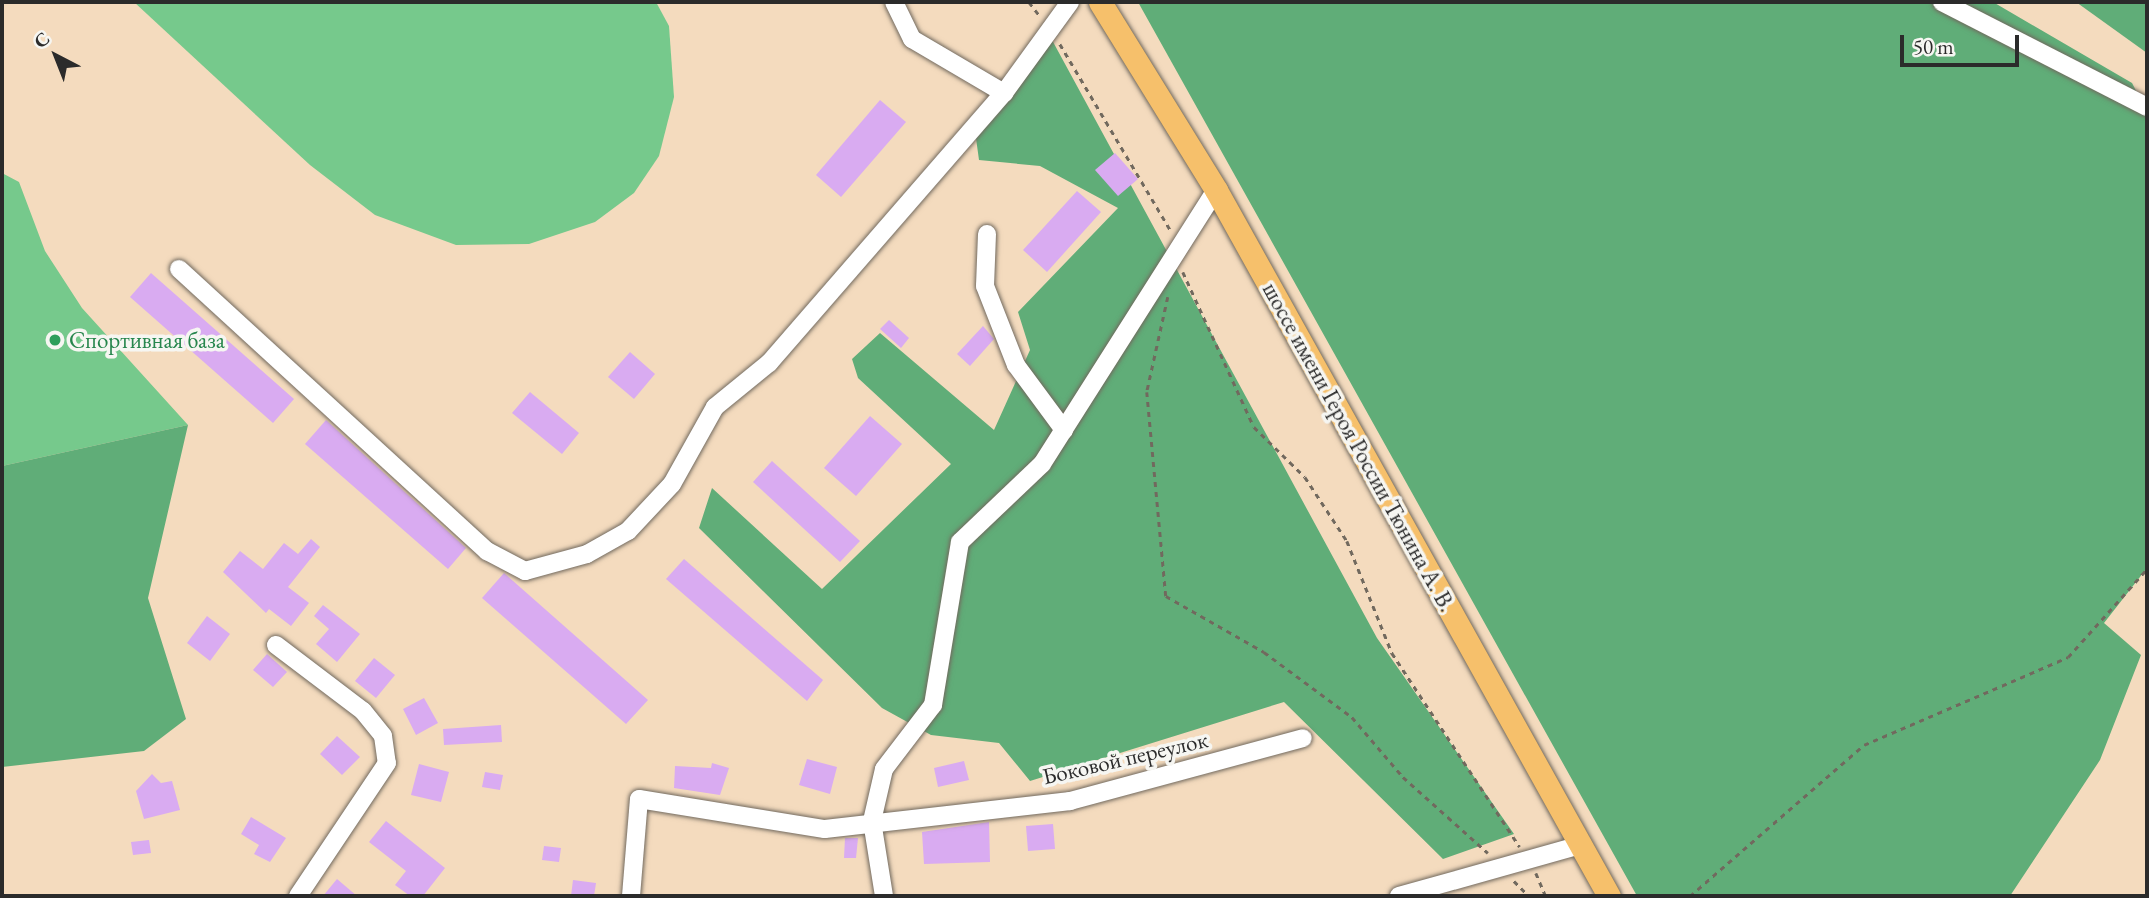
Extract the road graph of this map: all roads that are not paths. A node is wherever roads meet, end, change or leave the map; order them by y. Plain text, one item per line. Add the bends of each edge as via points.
1 (894, 2) edge
2 (1070, 2) edge
3 (1100, 2) edge
4 (1942, 2) edge
5 (1004, 93) junction
6 (2147, 107) edge
7 (1216, 190) junction
8 (987, 234) dead end
9 (179, 269) dead end
10 (1064, 430) junction
11 (276, 645) dead end
12 (1303, 738) dead end
13 (872, 821) junction
14 (1581, 845) junction
15 (298, 896) edge
16 (631, 896) edge
17 (884, 896) edge
18 (1399, 896) edge
19 (1609, 896) edge

1 - 5 street via 912,38
2 - 5 street
3 - 7 main road, шоссе имени Героя России Тюнина А. В.
4 - 6 street
5 - 9 street via 769,363 715,407 672,484 628,531 587,554 525,570 487,551
7 - 10 street
7 - 14 main road, шоссе имени Героя России Тюнина А. В.
8 - 10 street via 985,286 1016,365
10 - 13 street via 1042,464 960,542 933,705 884,769
11 - 15 street via 363,711 383,736 387,763
12 - 13 street, Боковой переулок via 1070,801
13 - 16 street, Боковой переулок via 825,829 639,799
13 - 17 street
14 - 18 street
14 - 19 main road, шоссе имени Героя России Тюнина А. В.

